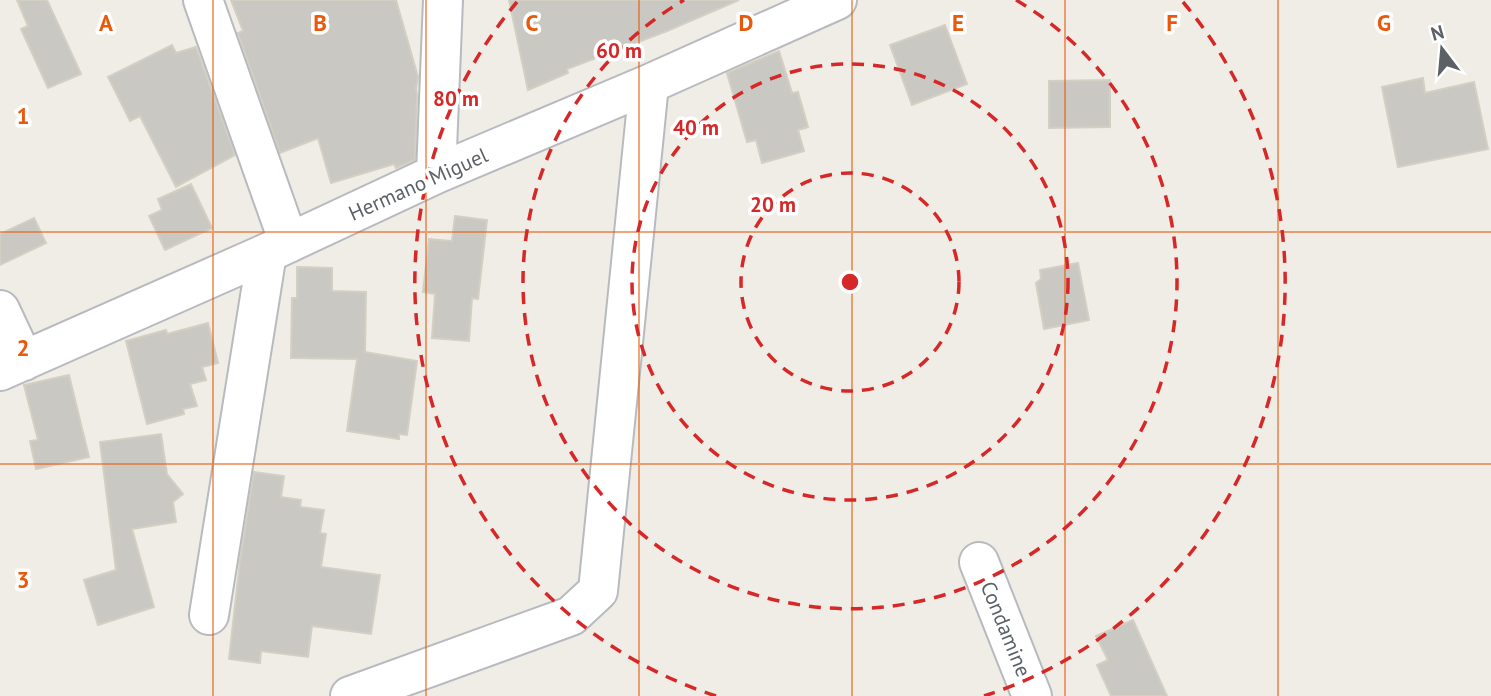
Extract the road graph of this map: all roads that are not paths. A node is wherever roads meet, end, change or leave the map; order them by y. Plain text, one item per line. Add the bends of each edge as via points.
1 (203, 0) edge
2 (443, 0) edge
3 (837, 0) edge
4 (649, 84) junction
5 (436, 174) junction
6 (278, 248) junction
7 (0, 310) edge
8 (12, 366) edge
9 (979, 562) dead end
10 (209, 615) dead end
11 (350, 696) edge
12 (1032, 696) edge

1 - 6 street
2 - 5 street
3 - 4 street, Hermano Miguel
4 - 5 street, Hermano Miguel
4 - 11 street via 598,592 571,616
5 - 6 street, Hermano Miguel
6 - 8 street, Hermano Miguel
6 - 10 street
7 - 8 street
9 - 12 street, Condamine

